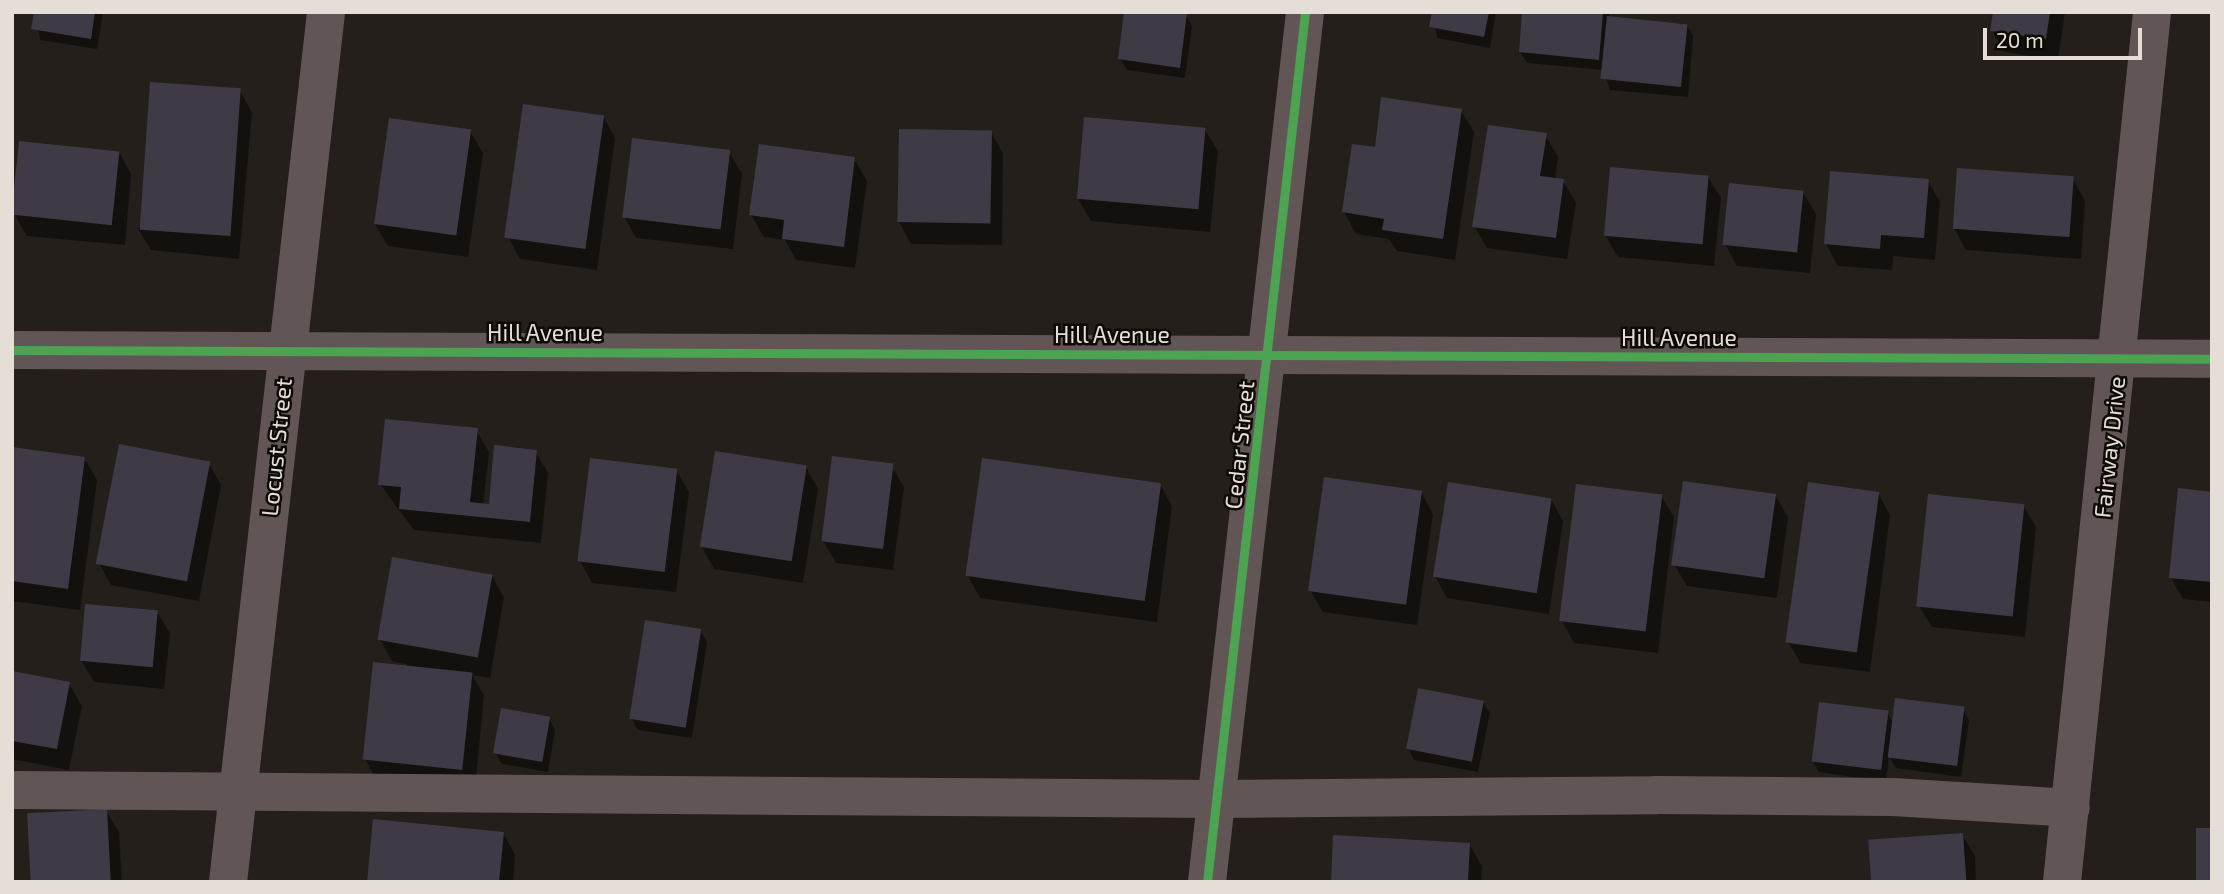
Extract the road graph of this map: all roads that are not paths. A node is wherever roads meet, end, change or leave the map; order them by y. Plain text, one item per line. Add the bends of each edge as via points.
1 (326, 12) edge
2 (1305, 12) edge
3 (2152, 12) edge
4 (12, 350) edge
5 (287, 350) junction
6 (1269, 353) junction
7 (2118, 358) junction
8 (2212, 359) edge
9 (12, 790) edge
10 (238, 792) junction
11 (1218, 799) junction
12 (2071, 808) junction
13 (228, 882) edge
14 (1207, 882) edge
15 (2062, 882) edge

1 - 5 street, Locust Street
2 - 6 street, Cedar Street
3 - 7 street, Fairway Drive
4 - 5 street, Hill Avenue
5 - 6 street, Hill Avenue
5 - 10 street, Locust Street
6 - 7 street, Hill Avenue
6 - 11 street, Cedar Street
7 - 8 street, Hill Avenue
7 - 12 street, Fairway Drive
9 - 10 street
10 - 11 street
10 - 13 street, Locust Street
11 - 12 street via 1838,797
11 - 14 street, Cedar Street
12 - 15 street, Fairway Drive

